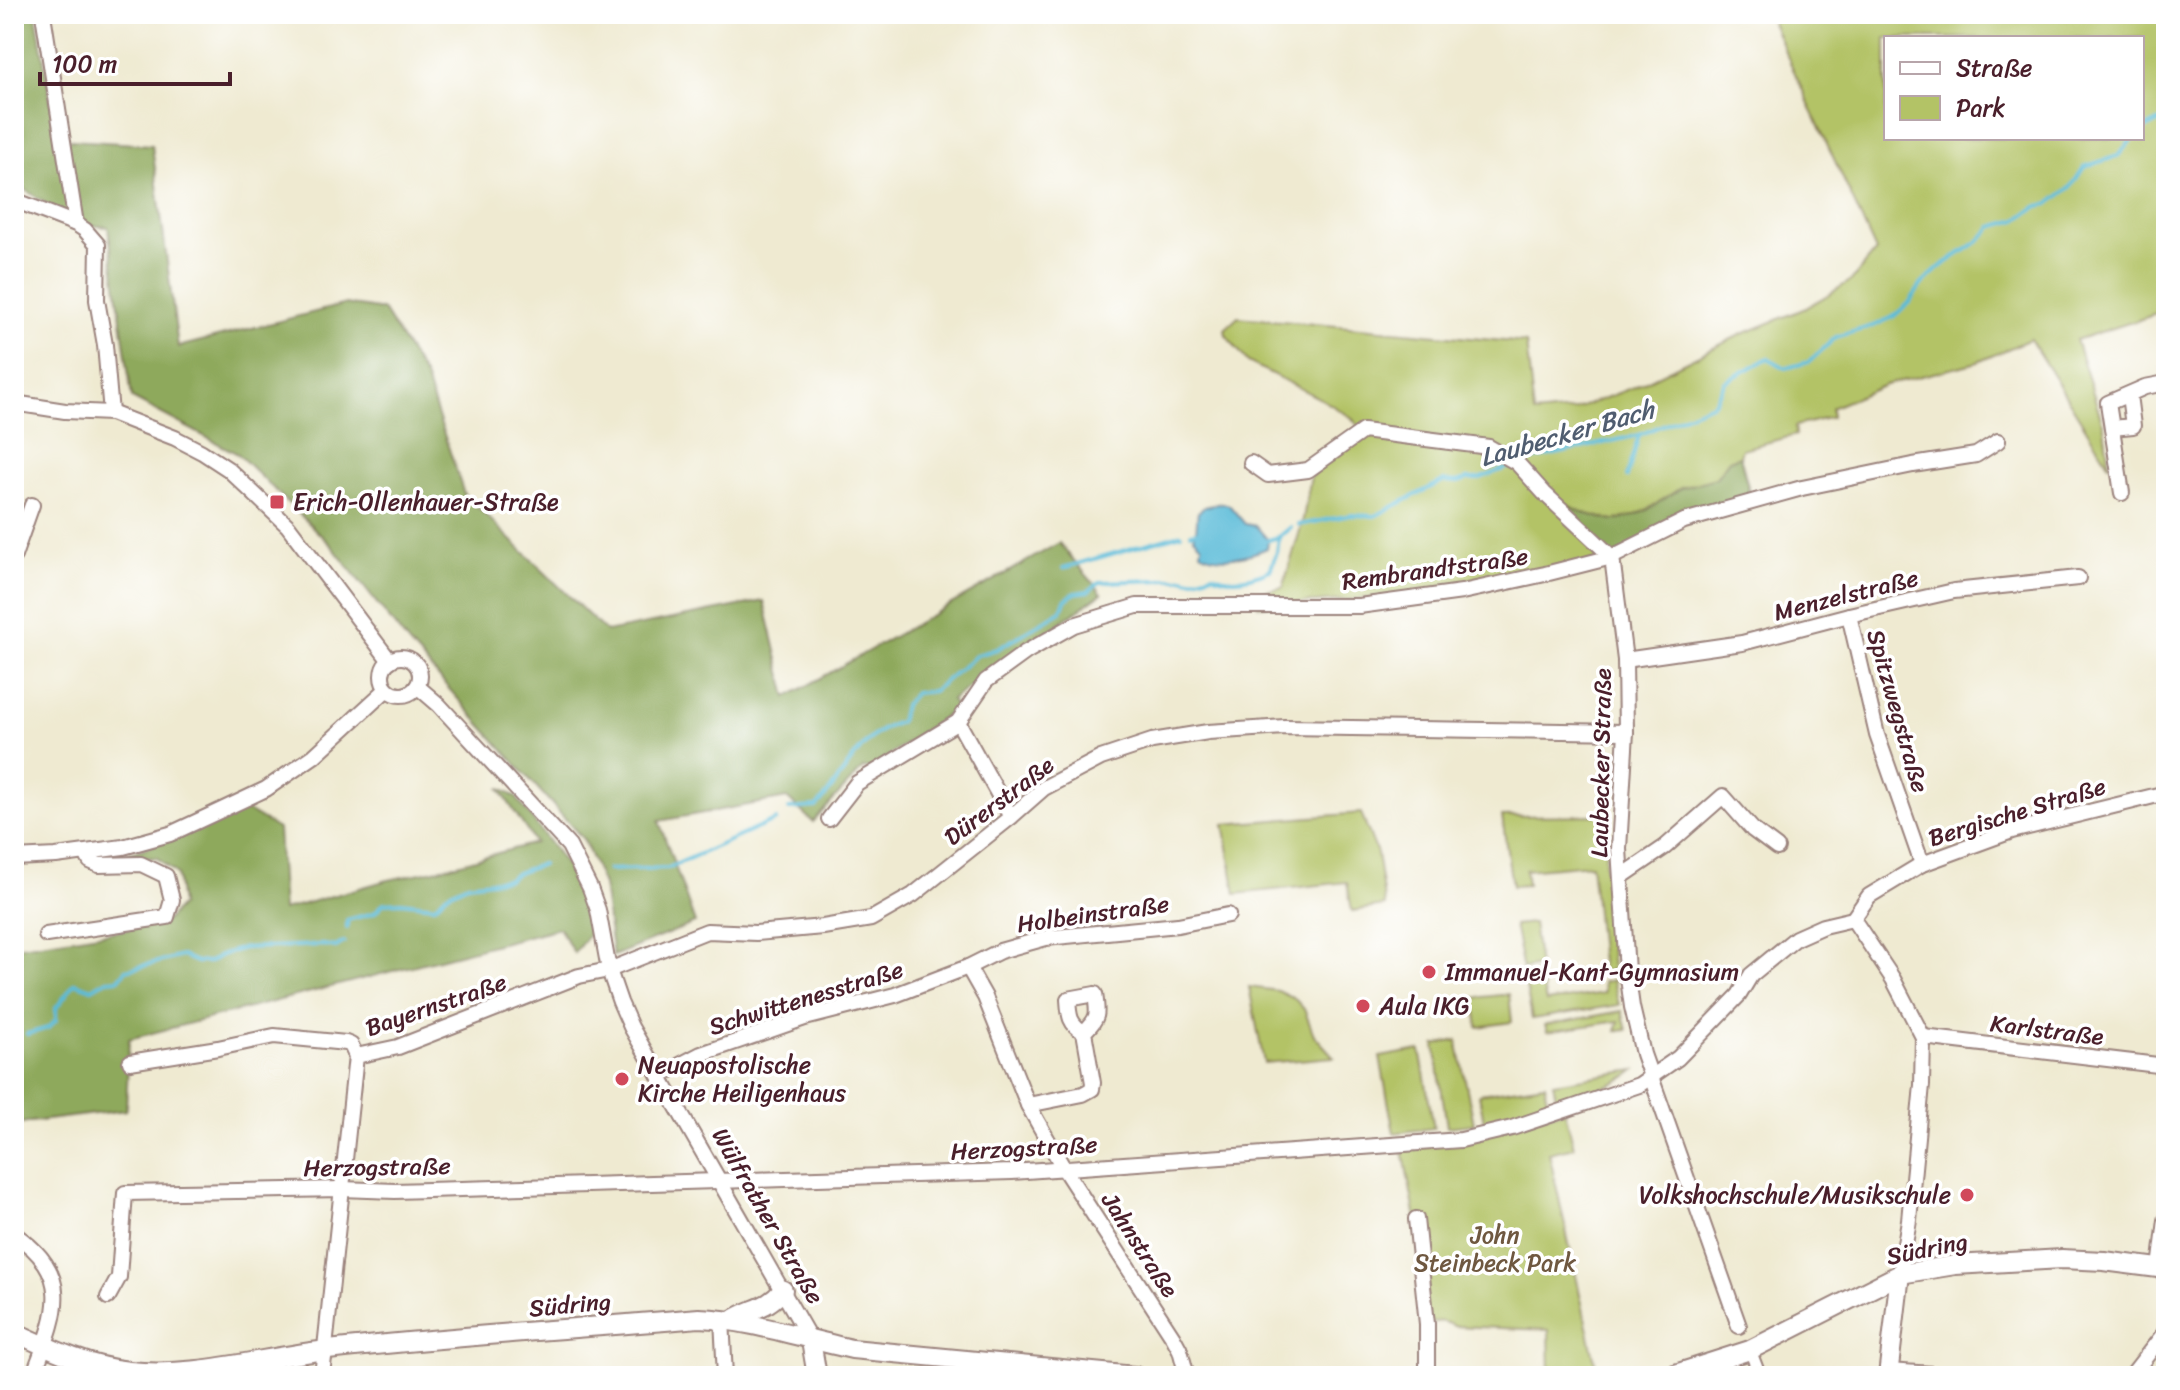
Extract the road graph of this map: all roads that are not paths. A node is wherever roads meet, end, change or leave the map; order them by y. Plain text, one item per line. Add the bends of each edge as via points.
1 (43, 14) edge
2 (14, 200) edge
3 (76, 224) junction
4 (2166, 383) edge
5 (2129, 395) junction
6 (14, 403) edge
7 (111, 413) junction
8 (2112, 428) junction
9 (1998, 441) dead end
10 (1251, 463) dead end
11 (2122, 493) dead end
12 (32, 505) dead end
13 (14, 556) edge
14 (1612, 557) junction
15 (2078, 578) dead end
16 (1849, 615) junction
17 (1625, 660) junction
18 (390, 661) junction
19 (417, 686) junction
20 (387, 689) junction
21 (958, 722) junction
22 (1626, 732) junction
23 (2166, 793) edge
24 (1011, 817) junction
25 (829, 819) dead end
26 (1777, 848) dead end
27 (86, 853) junction
28 (14, 858) edge
29 (1922, 864) junction
30 (1621, 877) junction
31 (1228, 915) dead end
32 (1853, 919) junction
33 (46, 935) dead end
34 (968, 967) junction
35 (609, 970) junction
36 (1084, 1032) dead end
37 (1923, 1037) junction
38 (356, 1056) junction
39 (130, 1062) dead end
40 (2166, 1066) edge
41 (659, 1076) junction
42 (1653, 1077) junction
43 (1028, 1105) junction
44 (1064, 1169) junction
45 (719, 1180) junction
46 (342, 1189) junction
47 (1416, 1219) dead end
48 (2166, 1220) edge
49 (14, 1234) edge
50 (2163, 1269) edge
51 (1900, 1274) junction
52 (783, 1290) junction
53 (108, 1297) dead end
54 (728, 1320) junction
55 (1739, 1326) dead end
56 (2166, 1331) edge
57 (14, 1332) edge
58 (811, 1341) junction
59 (44, 1346) junction
60 (326, 1350) junction
61 (1750, 1350) junction
62 (1888, 1373) edge
63 (33, 1376) edge
64 (322, 1376) edge
65 (725, 1376) edge
66 (817, 1376) edge
67 (1135, 1376) edge
68 (1187, 1376) edge
69 (1427, 1376) edge
70 (1669, 1376) edge
71 (1760, 1376) edge
72 (1962, 1376) edge
73 (2131, 1376) edge

1 - 3 street
2 - 3 street
3 - 7 street via 98,245 97,300
4 - 5 street
5 - 8 street via 2108,403
5 - 8 street via 2133,426
6 - 7 street
7 - 18 street via 175,438 228,469 288,526
8 - 11 street
9 - 14 street, Rembrandtstraße via 1976,455 1802,488 1684,521
10 - 14 street via 1268,475 1308,470 1363,431 1489,447 1517,463
12 - 13 street
14 - 17 street, Laubecker Straße
14 - 21 street, Rembrandtstraße via 1462,592 1359,606 1137,606 1074,625 1026,652 986,681
15 - 16 street, Menzelstraße via 1954,591
16 - 17 street, Menzelstraße via 1742,643
16 - 29 street, Spitzwegstraße via 1877,735
17 - 22 street, Laubecker Straße
18 - 19 street via 414,662
18 - 20 street via 382,674
19 - 20 street via 403,695
19 - 35 street, Wülfrather Straße via 569,846 598,910
20 - 27 street via 314,756 266,789 170,834
21 - 24 street
21 - 25 street via 857,783
22 - 24 street, Dürerstraße via 1285,727 1208,732 1152,741 1101,758 1044,788
22 - 30 street, Laubecker Straße
23 - 29 street, Bergische Straße via 2012,831
24 - 35 street, Dürerstraße via 913,895 871,919 756,933 707,931
26 - 30 street via 1723,796
27 - 28 street
27 - 33 street via 99,865 141,864 166,876 172,900 167,917
29 - 32 street, Bergische Straße via 1869,896
30 - 42 street, Laubecker Straße via 1632,1007
31 - 34 street, Holbeinstraße via 1046,938
32 - 37 street
32 - 42 street, Herzogstraße via 1796,938 1751,975 1739,995
34 - 41 street, Schwittenesstraße via 895,995 805,1018 701,1054
34 - 43 street, Jahnstraße
35 - 38 street, Bayernstraße via 579,976 398,1047
35 - 41 street, Wülfrather Straße via 631,1027
36 - 43 street via 1092,1089
37 - 40 street, Karlstraße
37 - 51 street
38 - 39 street via 346,1043 274,1036
38 - 46 street, Bayernstraße
41 - 45 street, Wülfrather Straße
42 - 44 street, Herzogstraße via 1565,1111 1461,1140
42 - 55 street, Laubecker Straße
43 - 44 street, Jahnstraße
44 - 45 street, Herzogstraße
44 - 68 street, Jahnstraße via 1173,1337
45 - 46 street, Herzogstraße
45 - 52 street, Wülfrather Straße
46 - 53 street, Herzogstraße via 125,1193 119,1277
46 - 60 street, Bayernstraße
47 - 69 street
48 - 50 street
49 - 59 street via 37,1252 54,1283 57,1306
50 - 51 street, Südring via 2062,1259
51 - 61 street, Südring
51 - 62 street
52 - 54 street via 773,1301
52 - 58 street, Wülfrather Straße
54 - 58 street, Südring
54 - 60 street, Südring via 699,1318
54 - 65 street
56 - 73 street
57 - 59 street, Südring
58 - 66 street, Wülfrather Straße
58 - 67 street, Südring
59 - 60 street, Südring via 120,1370 160,1373
59 - 63 street
60 - 64 street, Bayernstraße
61 - 70 street, Südring
61 - 71 street
62 - 72 street

